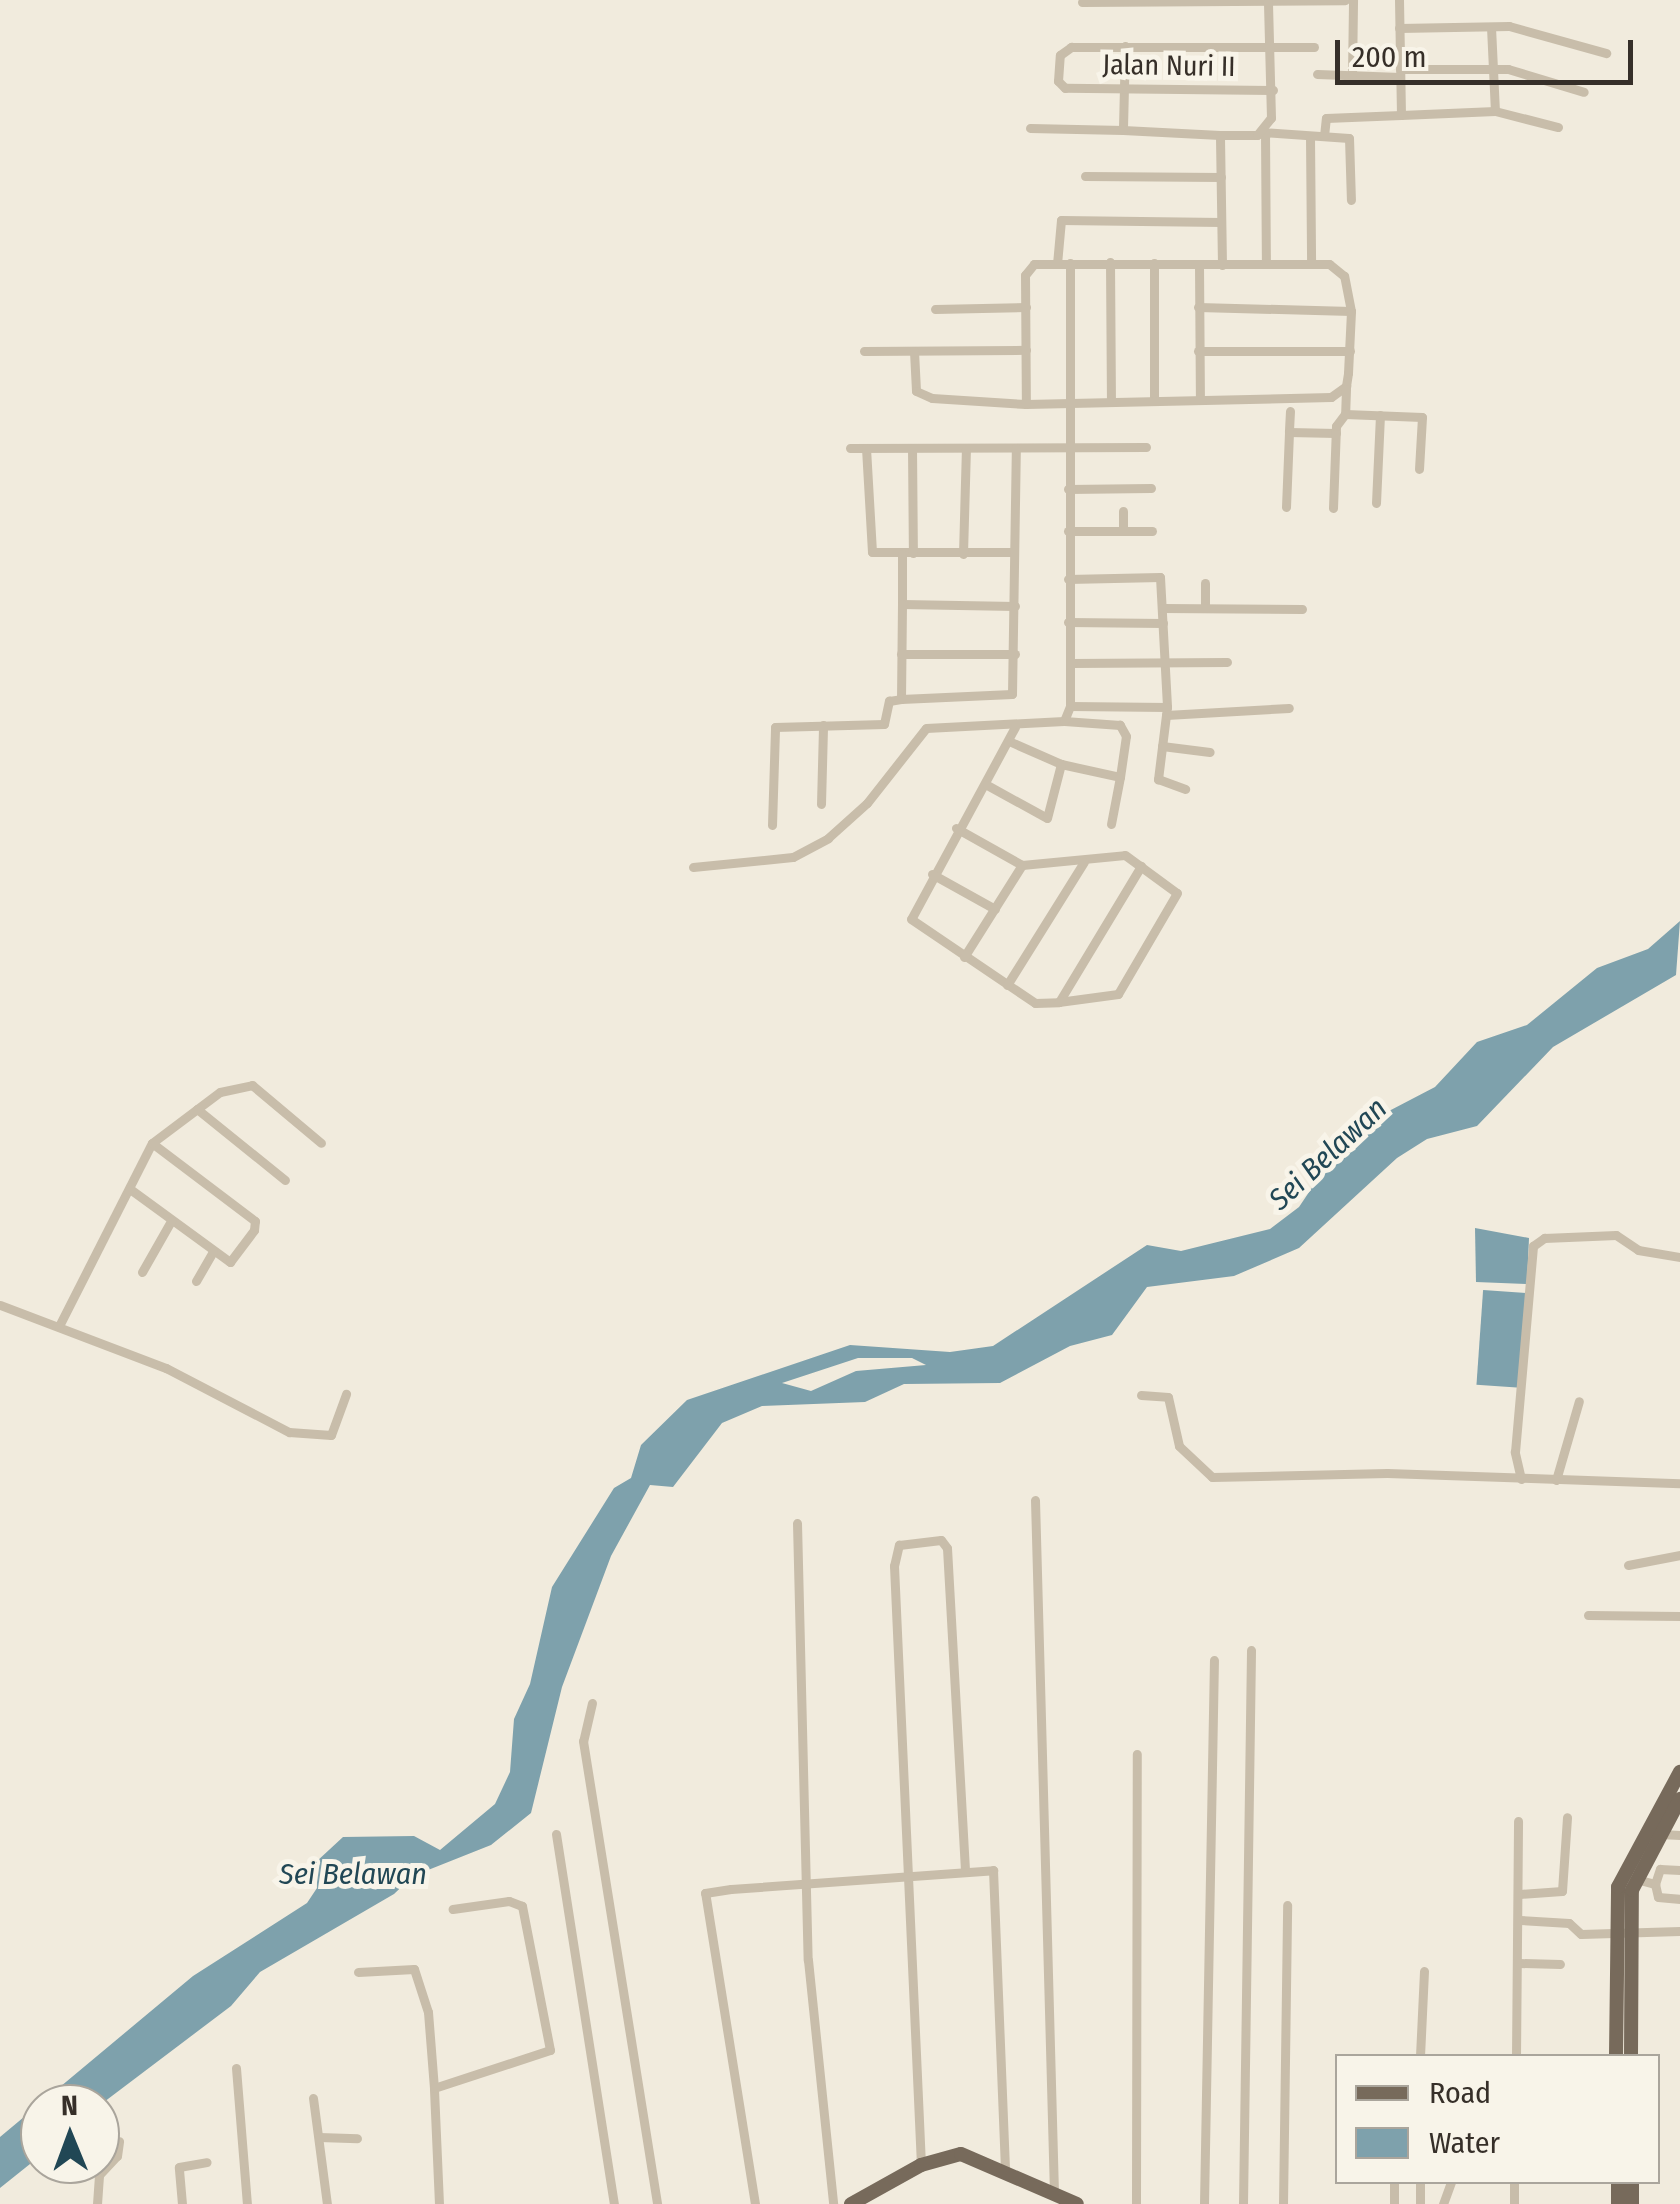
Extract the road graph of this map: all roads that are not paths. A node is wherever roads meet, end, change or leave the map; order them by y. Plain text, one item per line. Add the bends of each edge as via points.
1 (1321, 0) edge
2 (1345, 0) edge
3 (1354, 0) edge
4 (1398, 0) edge
5 (1181, 1) edge
6 (1268, 1) edge
7 (1082, 2) edge
8 (1490, 27) junction
9 (1399, 28) junction
10 (1125, 46) junction
11 (1314, 47) dead end
12 (1274, 49) junction
13 (1606, 53) dead end
14 (1492, 69) junction
15 (1400, 73) junction
16 (1318, 74) dead end
17 (1352, 75) junction
18 (1124, 88) junction
19 (1273, 90) junction
20 (1584, 92) dead end
21 (1496, 111) junction
22 (1401, 115) junction
23 (1558, 127) dead end
24 (1030, 128) dead end
25 (1123, 130) junction
26 (1263, 133) junction
27 (1220, 134) junction
28 (1324, 136) junction
29 (1310, 137) junction
30 (1085, 176) dead end
31 (1221, 178) junction
32 (1351, 200) dead end
33 (1221, 222) junction
34 (1110, 262) junction
35 (1070, 263) junction
36 (1154, 263) junction
37 (1266, 263) junction
38 (1057, 264) junction
39 (1222, 264) junction
40 (1311, 264) junction
41 (1199, 265) junction
42 (1026, 307) junction
43 (1198, 308) junction
44 (934, 309) dead end
45 (1351, 311) junction
46 (1026, 350) junction
47 (1198, 350) junction
48 (864, 351) dead end
49 (914, 351) junction
50 (1350, 351) junction
51 (1346, 386) junction
52 (1200, 398) junction
53 (1112, 400) junction
54 (1154, 400) junction
55 (1070, 402) junction
56 (1026, 404) junction
57 (1290, 412) dead end
58 (1345, 414) junction
59 (1380, 415) junction
60 (1289, 432) junction
61 (1336, 434) junction
62 (1146, 447) dead end
63 (850, 448) dead end
64 (866, 448) junction
65 (912, 448) junction
66 (1016, 448) junction
67 (1068, 448) junction
68 (966, 449) junction
69 (1419, 469) dead end
70 (1068, 488) junction
71 (1151, 488) dead end
72 (1376, 503) dead end
73 (1286, 507) dead end
74 (1333, 508) dead end
75 (1123, 511) dead end
76 (1152, 530) dead end
77 (1068, 531) junction
78 (1123, 531) junction
79 (1014, 552) junction
80 (914, 553) junction
81 (902, 554) junction
82 (964, 554) junction
83 (1068, 579) junction
84 (1205, 583) dead end
85 (902, 604) junction
86 (1015, 606) junction
87 (1205, 607) junction
88 (1162, 608) junction
89 (1302, 609) dead end
90 (1068, 622) junction
91 (1162, 623) junction
92 (900, 654) junction
93 (1016, 654) junction
94 (1228, 662) dead end
95 (1071, 663) junction
96 (1167, 665) junction
97 (901, 699) junction
98 (1070, 706) junction
99 (1289, 708) dead end
100 (1167, 711) junction
101 (1064, 721) junction
102 (824, 725) junction
103 (1015, 727) junction
104 (1011, 742) junction
105 (1162, 746) junction
106 (1210, 752) dead end
107 (1060, 764) junction
108 (1120, 778) junction
109 (987, 785) junction
110 (1185, 788) dead end
111 (821, 804) dead end
112 (1111, 824) dead end
113 (772, 825) dead end
114 (956, 828) junction
115 (1084, 862) junction
116 (1022, 865) junction
117 (1140, 866) junction
118 (693, 867) dead end
119 (932, 874) junction
120 (995, 908) junction
121 (964, 957) junction
122 (1007, 985) junction
123 (1059, 1002) junction
124 (197, 1109) junction
125 (152, 1143) junction
126 (321, 1143) dead end
127 (284, 1180) dead end
128 (130, 1188) junction
129 (170, 1221) junction
130 (213, 1252) junction
131 (1680, 1257) edge
132 (142, 1272) dead end
133 (196, 1281) dead end
134 (0, 1305) edge
135 (59, 1326) junction
136 (346, 1394) dead end
137 (1141, 1395) dead end
138 (1579, 1400) dead end
139 (1521, 1479) junction
140 (1556, 1480) junction
141 (1680, 1483) edge
142 (1035, 1500) dead end
143 (797, 1523) dead end
144 (1680, 1555) edge
145 (1628, 1564) dead end
146 (1588, 1615) dead end
147 (1680, 1616) edge
148 (1251, 1650) dead end
149 (1214, 1660) dead end
150 (592, 1703) dead end
151 (1136, 1754) dead end
152 (1680, 1772) edge
153 (1680, 1799) edge
154 (1567, 1817) dead end
155 (1518, 1821) dead end
156 (556, 1834) dead end
157 (1658, 1834) junction
158 (1680, 1835) edge
159 (965, 1868) junction
160 (1680, 1870) edge
161 (906, 1874) junction
162 (1636, 1879) junction
163 (804, 1882) junction
164 (1655, 1884) junction
165 (1520, 1894) junction
166 (1680, 1899) edge
167 (1287, 1904) dead end
168 (453, 1909) dead end
169 (1520, 1920) junction
170 (1680, 1931) edge
171 (1622, 1932) junction
172 (1518, 1963) junction
173 (1560, 1964) dead end
174 (1424, 1971) dead end
175 (358, 1972) dead end
176 (1420, 2054) edge
177 (1516, 2054) edge
178 (1616, 2054) edge
179 (1630, 2054) edge
180 (236, 2068) dead end
181 (434, 2088) junction
182 (313, 2098) dead end
183 (319, 2137) junction
184 (357, 2138) dead end
185 (207, 2162) dead end
186 (921, 2165) junction
187 (1005, 2168) junction
188 (1054, 2192) junction
189 (1075, 2203) edge
190 (182, 2204) edge
191 (247, 2204) edge
192 (326, 2204) edge
193 (439, 2204) edge
194 (614, 2204) edge
195 (657, 2204) edge
196 (755, 2204) edge
197 (833, 2204) edge
198 (850, 2204) edge
199 (1136, 2204) edge
200 (1204, 2204) edge
201 (1242, 2204) edge
202 (1284, 2204) edge

1 - 2 street
1 - 6 street
3 - 17 street
4 - 9 street
5 - 6 street
5 - 7 street
6 - 12 street
8 - 9 street
8 - 13 street via 1518,28
8 - 14 street
9 - 15 street
10 - 12 street
10 - 18 street
10 - 18 street, Jalan Nuri II via 1066,48 1058,77 1065,88
11 - 12 street
12 - 19 street
14 - 15 street
14 - 20 street
14 - 21 street
15 - 17 street
15 - 22 street
16 - 17 street
18 - 19 street, Jalan Nuri II
18 - 25 street
19 - 26 street
21 - 22 street
21 - 23 street
22 - 28 street via 1325,118
24 - 25 street
25 - 27 street
26 - 27 street
26 - 29 street
26 - 37 street
27 - 31 street
28 - 29 street
28 - 32 street via 1352,142
29 - 40 street
30 - 31 street
31 - 33 street
33 - 38 street via 1062,220
33 - 39 street
34 - 35 street
34 - 36 street
34 - 53 street
35 - 38 street
35 - 55 street
36 - 41 street
36 - 54 street
37 - 39 street
37 - 40 street
38 - 42 street via 1029,266
39 - 41 street
40 - 45 street via 1328,264 1344,276
41 - 43 street
42 - 44 street
42 - 46 street
43 - 45 street
43 - 47 street
45 - 50 street
46 - 49 street
46 - 56 street
47 - 50 street
47 - 52 street
48 - 49 street
49 - 56 street via 914,385 924,397
50 - 51 street
51 - 52 street via 1331,396
51 - 58 street
52 - 54 street
53 - 54 street
53 - 55 street
55 - 56 street
55 - 67 street
57 - 60 street
58 - 59 street
58 - 61 street
59 - 69 street via 1422,417
59 - 72 street
60 - 61 street
60 - 73 street
61 - 74 street
62 - 67 street
63 - 64 street
64 - 65 street
64 - 81 street via 868,550
65 - 68 street
65 - 80 street
66 - 67 street
66 - 68 street
66 - 79 street
67 - 70 street
68 - 82 street
70 - 71 street
70 - 77 street
75 - 78 street
76 - 78 street
77 - 78 street
77 - 83 street
79 - 82 street
79 - 86 street
80 - 81 street
80 - 82 street
81 - 85 street
83 - 88 street via 1160,578
83 - 90 street
84 - 87 street
85 - 86 street
85 - 92 street
86 - 93 street
87 - 88 street
87 - 89 street
88 - 91 street
90 - 91 street
90 - 95 street
91 - 96 street
92 - 93 street
92 - 97 street
93 - 97 street via 1014,690 1006,697
94 - 96 street
95 - 96 street
95 - 98 street
96 - 100 street
97 - 102 street via 889,701 884,724
98 - 100 street
98 - 101 street
99 - 100 street
100 - 105 street
101 - 103 street
101 - 108 street via 1120,725 1126,736
102 - 111 street
102 - 113 street via 781,725 772,732
103 - 104 street
103 - 118 street via 926,728 867,803 828,838 793,857
104 - 107 street
104 - 109 street
105 - 106 street
105 - 110 street via 1159,783
107 - 108 street
107 - 109 street via 1050,817
108 - 112 street
109 - 114 street
114 - 116 street
114 - 119 street
115 - 116 street
115 - 117 street via 1120,854
115 - 122 street
116 - 120 street
117 - 123 street
117 - 123 street via 1179,897 1132,978 1111,997
119 - 120 street
119 - 121 street via 911,920
120 - 121 street
121 - 122 street
122 - 123 street via 1035,1002
124 - 125 street
124 - 126 street via 246,1082
124 - 127 street
125 - 128 street
125 - 130 street via 254,1221 234,1261
128 - 129 street
128 - 135 street
129 - 130 street
129 - 132 street
130 - 133 street
131 - 139 street via 1638,1250 1616,1235 1544,1238 1532,1246 1514,1452
134 - 135 street
135 - 136 street via 166,1368 290,1432 332,1434
137 - 139 street via 1168,1397 1178,1446 1212,1476 1387,1472
138 - 140 street
139 - 140 street
140 - 141 street
142 - 188 street
143 - 163 street
144 - 145 street
146 - 147 street
148 - 201 street
149 - 200 street
150 - 195 street via 583,1741
151 - 199 street
152 - 171 main road via 1618,1887
153 - 157 main road
154 - 165 street via 1562,1891
155 - 165 street
156 - 194 street
157 - 158 street
157 - 162 main road
159 - 161 street
159 - 161 street via 960,1688 942,1540 894,1551
159 - 187 street via 986,1866 997,1877
160 - 164 street via 1660,1869
161 - 163 street
161 - 186 street
162 - 164 street
162 - 171 main road
163 - 196 street via 705,1893
163 - 197 street
164 - 166 street via 1658,1897
165 - 169 street
167 - 202 street
168 - 181 street via 509,1900 522,1906 550,2050
169 - 171 street via 1569,1922 1581,1934
169 - 172 street
170 - 171 street
171 - 178 main road
171 - 179 main road
172 - 173 street
172 - 177 street
174 - 176 street
175 - 181 street via 414,1969 428,2012
180 - 191 street
181 - 193 street
182 - 183 street
183 - 184 street
183 - 192 street
185 - 190 street via 179,2167
186 - 187 main road via 961,2154
186 - 198 main road
187 - 188 main road
188 - 189 main road

